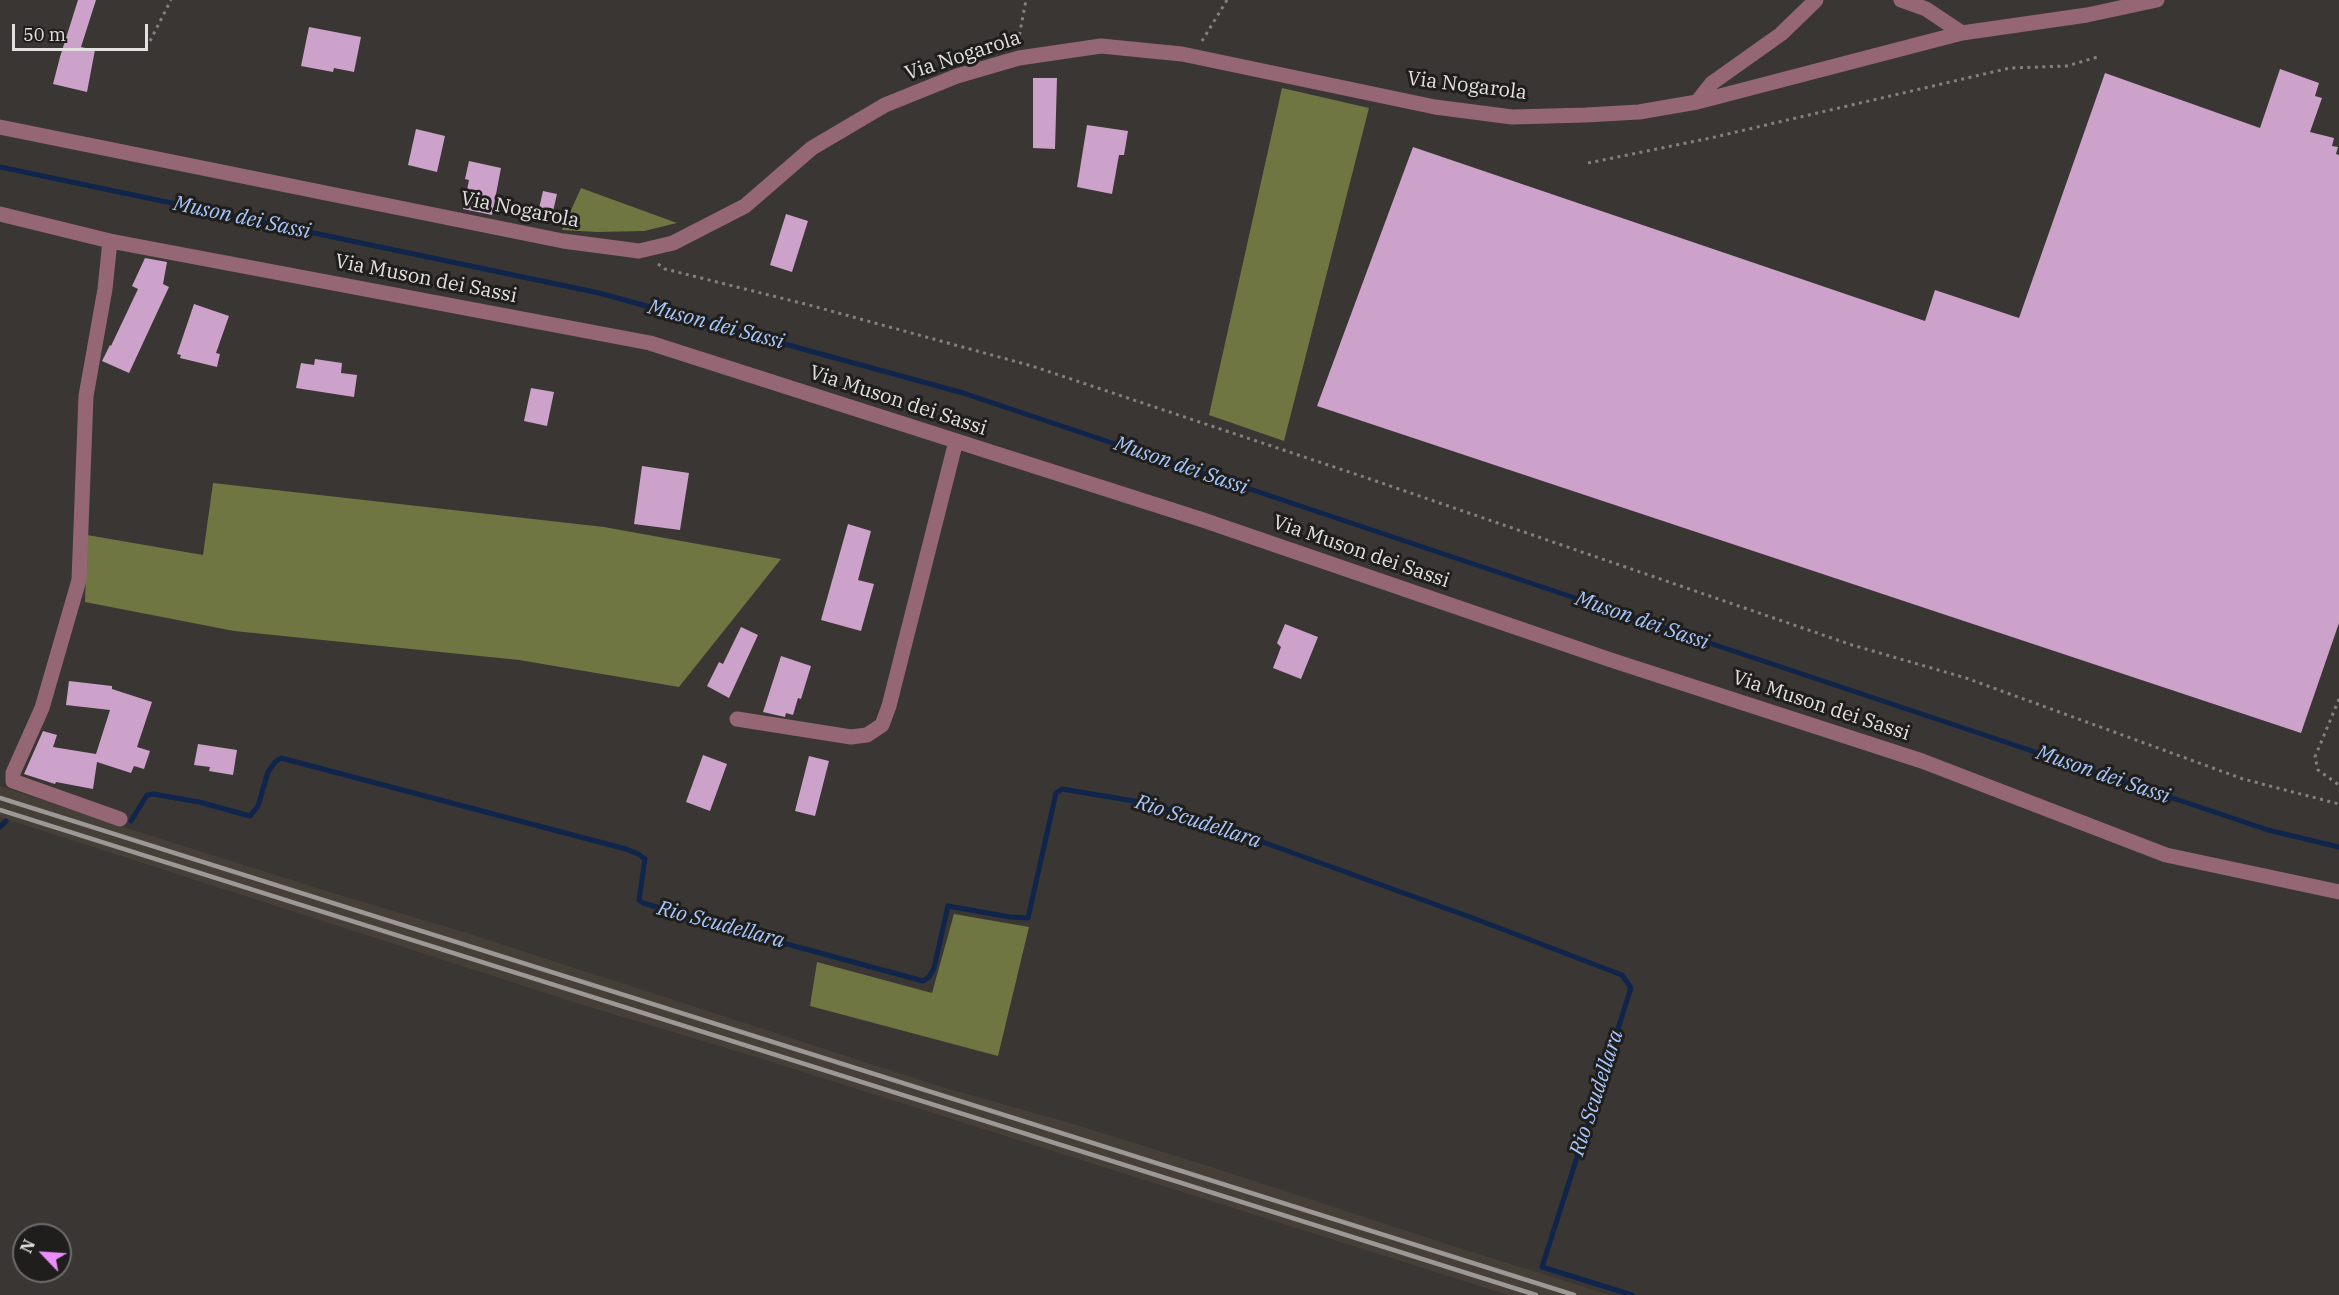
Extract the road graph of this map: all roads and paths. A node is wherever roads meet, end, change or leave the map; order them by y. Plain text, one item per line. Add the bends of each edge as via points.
1 (171, 0) edge
2 (1026, 0) edge
3 (1227, 0) edge
4 (1816, 0) edge
5 (1901, 0) edge
6 (2157, 0) edge
7 (1962, 33) junction
8 (150, 41) dead end
9 (1194, 56) junction
10 (2101, 56) dead end
11 (1023, 57) junction
12 (1697, 102) junction
13 (0, 127) edge
14 (1588, 163) dead end
15 (0, 214) edge
16 (110, 241) junction
17 (639, 251) junction
18 (956, 441) junction
19 (2339, 699) edge
20 (737, 719) dead end
21 (2339, 785) edge
22 (2339, 804) edge
23 (120, 819) dead end
24 (2339, 892) edge

1 - 8 path
2 - 11 path via 1019,37
3 - 9 path
4 - 12 street via 1781,34 1712,83
5 - 7 street via 1926,9
6 - 7 street, Via Nogarola via 2087,15
7 - 12 street, Via Nogarola
9 - 11 street, Via Nogarola via 1101,46
9 - 12 street, Via Nogarola via 1436,107 1512,117 1639,112
10 - 14 path via 2067,66 2010,68
11 - 17 street, Via Nogarola via 957,76 885,105 812,148 745,206 673,243
13 - 17 street, Via Nogarola via 563,242
15 - 16 street, Via Muson dei Sassi
16 - 18 street, Via Muson dei Sassi via 650,344
16 - 23 street via 86,396 79,580 42,708 13,781
17 - 22 path via 665,269 1032,366 1852,645 1966,678 2243,779
18 - 20 street via 882,725 867,735 851,737
18 - 24 street, Via Muson dei Sassi via 1922,761 2166,855
19 - 21 path via 2315,757 2318,770

